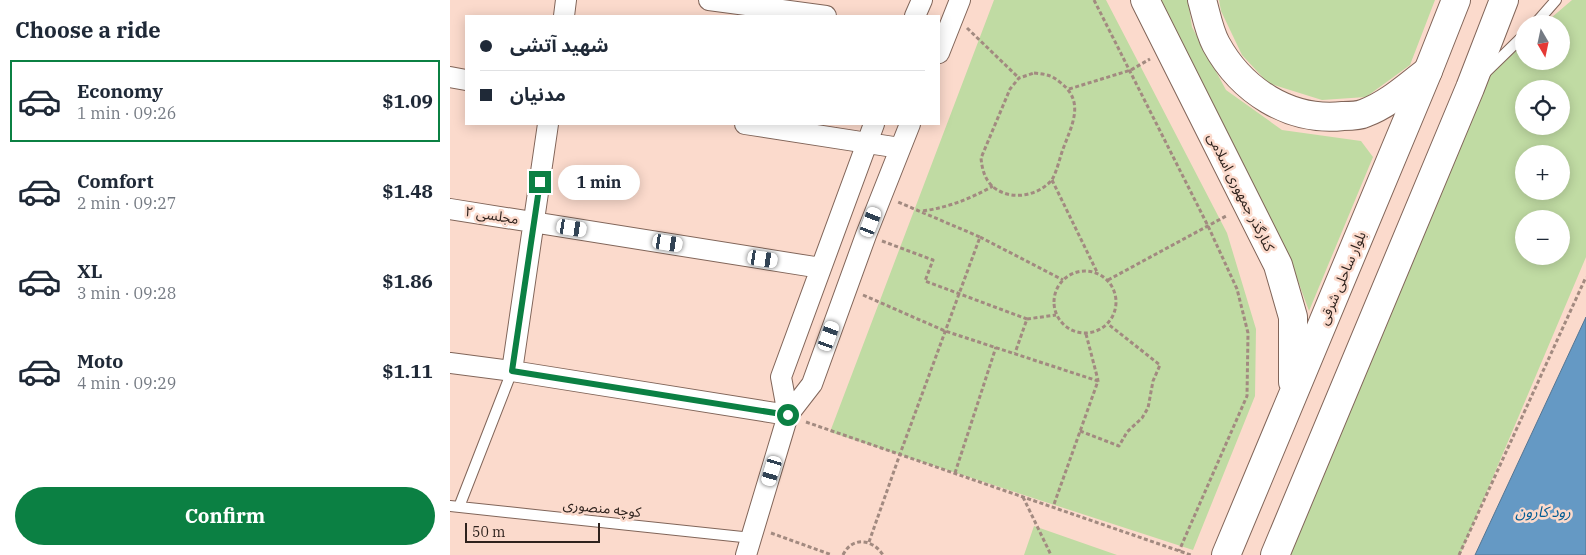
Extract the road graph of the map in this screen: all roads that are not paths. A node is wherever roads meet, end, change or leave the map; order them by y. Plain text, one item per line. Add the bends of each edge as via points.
1 (566, 0) edge
2 (709, 0) edge
3 (922, 0) edge
4 (1144, 0) edge
5 (1202, 0) edge
6 (1456, 0) edge
7 (1504, 0) edge
8 (1556, 0) edge
9 (957, 8) edge
10 (564, 15) edge
11 (819, 15) edge
12 (915, 15) edge
13 (1543, 15) edge
14 (1515, 44) edge
15 (940, 50) edge
16 (1428, 71) junction
17 (450, 77) edge
18 (465, 80) edge
19 (1470, 88) junction
20 (548, 125) edge
21 (751, 125) edge
22 (874, 125) edge
23 (910, 125) edge
24 (867, 143) junction
25 (900, 148) junction
26 (450, 208) edge
27 (534, 221) junction
28 (821, 268) junction
29 (450, 363) edge
30 (512, 371) junction
31 (1293, 395) junction
32 (788, 415) junction
33 (455, 506) edge
34 (751, 540) edge
35 (1226, 555) edge
36 (1275, 555) edge

1 - 10 street
2 - 11 street
3 - 12 street
4 - 31 main road, کنارگذر جمهوری اسلامی via 1278,265 1293,317
5 - 16 main road via 1215,43 1239,76 1271,102 1299,114 1333,117 1364,114 1386,103
6 - 16 main road, بلوار ساحلی شرقی
7 - 19 main road
8 - 13 lane
9 - 15 street
14 - 19 lane
16 - 31 main road, بلوار ساحلی شرقی
17 - 18 street
19 - 36 main road
20 - 27 street
21 - 24 street
22 - 24 street
23 - 25 street
24 - 25 street
24 - 28 street
25 - 32 street via 812,384
26 - 27 street, مجلسی ۲
27 - 28 street, مجلسی ۲
27 - 30 street
28 - 32 street via 780,378
29 - 30 street
30 - 32 street
30 - 33 lane
31 - 35 main road, بلوار ساحلی شرقی
32 - 34 street
33 - 34 lane, کوچه منصوری

